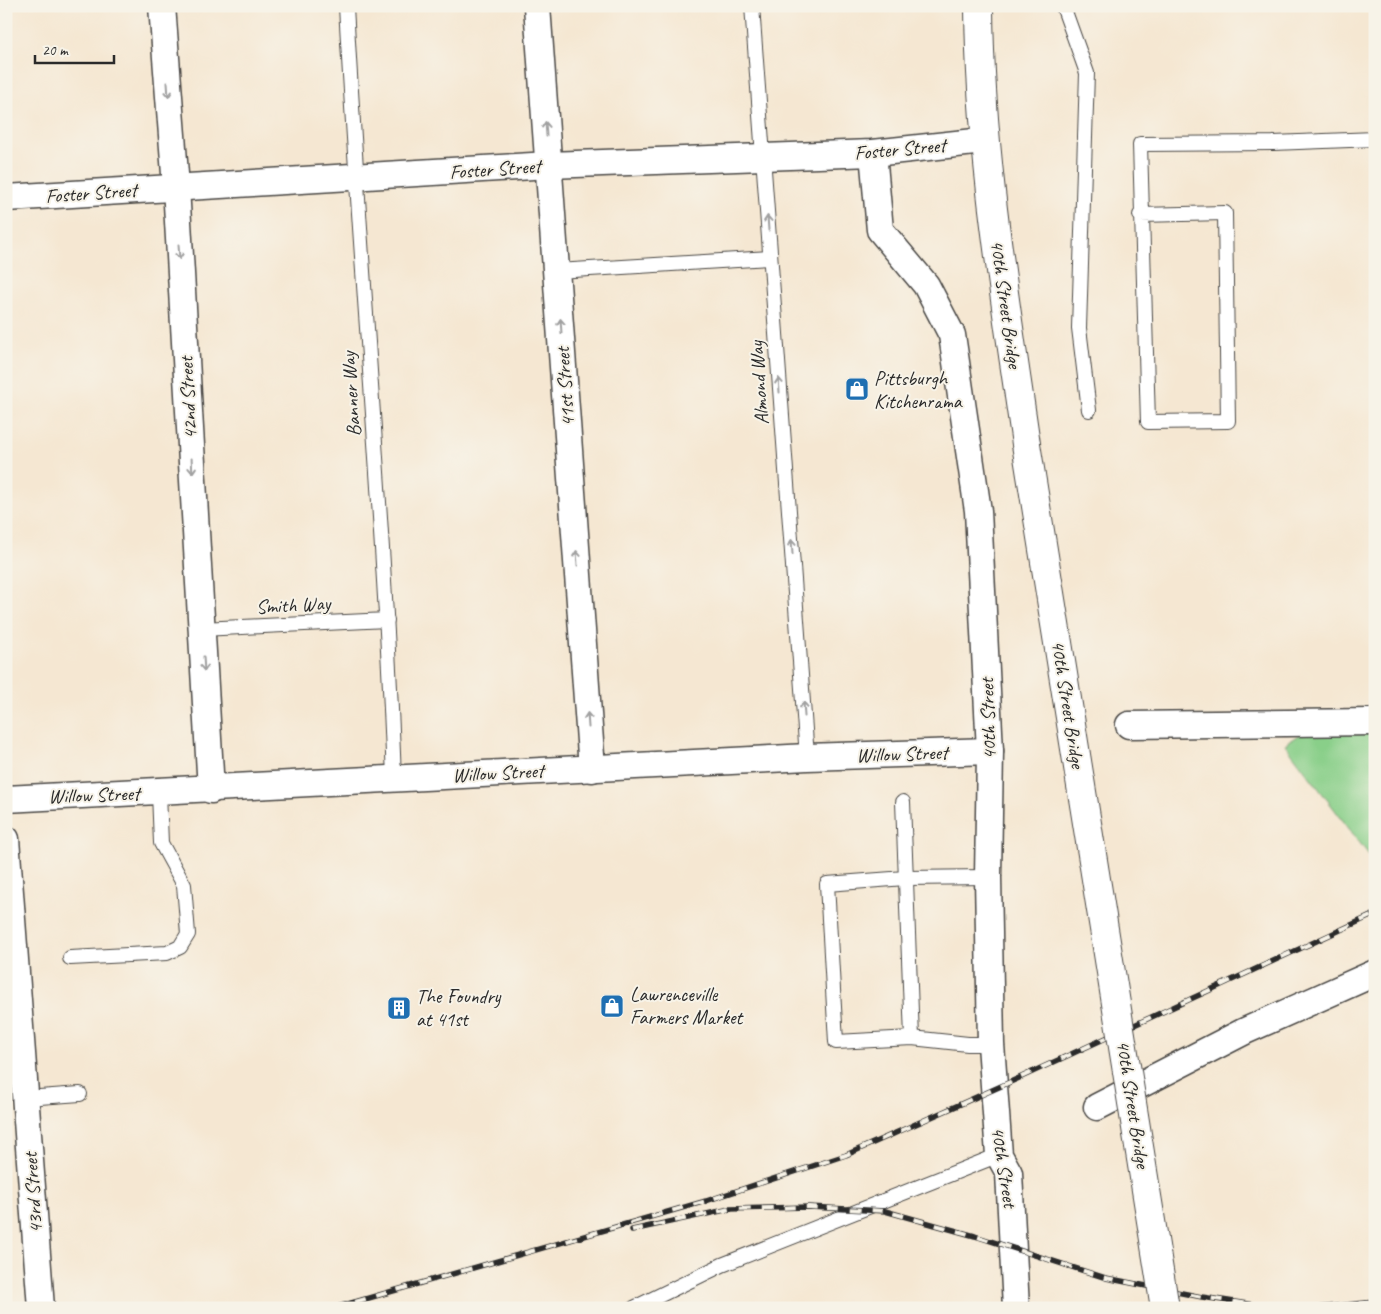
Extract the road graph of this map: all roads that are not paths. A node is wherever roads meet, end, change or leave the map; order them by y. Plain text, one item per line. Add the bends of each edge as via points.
1 (162, 6) edge
2 (346, 6) edge
3 (537, 6) edge
4 (752, 6) edge
5 (978, 6) edge
6 (1062, 6) edge
7 (1375, 139) edge
8 (984, 141) junction
9 (873, 153) junction
10 (763, 156) junction
11 (549, 166) junction
12 (356, 179) junction
13 (176, 187) junction
14 (6, 198) edge
15 (1140, 215) junction
16 (770, 258) junction
17 (557, 271) junction
18 (1089, 410) dead end
19 (387, 620) junction
20 (202, 630) junction
21 (1375, 722) edge
22 (1129, 725) dead end
23 (990, 751) junction
24 (807, 758) junction
25 (592, 769) junction
26 (394, 778) junction
27 (211, 790) junction
28 (159, 793) junction
29 (6, 799) edge
30 (903, 802) dead end
31 (6, 839) edge
32 (905, 878) junction
33 (988, 878) junction
34 (70, 958) dead end
35 (1375, 973) edge
36 (912, 1038) junction
37 (991, 1044) junction
38 (80, 1094) dead end
39 (26, 1098) junction
40 (1097, 1107) dead end
41 (999, 1155) junction
42 (41, 1308) edge
43 (634, 1308) edge
44 (1016, 1308) edge
45 (1165, 1308) edge

1 -> 13 street, 42nd Street
2 - 12 lane, Banner Way
11 -> 3 street, 41st Street
4 - 10 lane, Almond Way
5 - 8 main road, 40th Street Bridge
6 - 18 lane via 1087,73 1079,328
7 - 15 lane via 1273,144 1140,144
8 - 9 street, Foster Street
8 - 45 main road, 40th Street Bridge, bridge via 1026,444
9 - 10 street, Foster Street
9 - 23 street, 40th Street via 880,230 926,285 952,335 978,511
10 - 11 street, Foster Street
16 -> 10 lane, Almond Way
11 - 12 street, Foster Street
11 - 17 street, 41st Street
12 - 13 street, Foster Street
12 - 19 lane, Banner Way
13 - 14 street, Foster Street
13 -> 20 street, 42nd Street
15 - 15 lane via 1148,422 1228,421 1226,213
16 - 17 lane
24 -> 16 lane, Almond Way
25 -> 17 street, 41st Street
19 - 20 lane, Smith Way
19 - 26 lane, Banner Way
20 -> 27 street, 42nd Street
21 - 22 street
23 - 24 street, Willow Street
23 - 33 street, 40th Street
24 - 25 street, Willow Street
25 - 26 street, Willow Street
26 - 27 street, Willow Street
27 - 28 street, Willow Street
28 - 29 street, Willow Street
28 - 34 lane via 161,843 184,885 188,934 180,947 167,953
30 - 32 lane
31 - 39 street, 43rd Street
32 - 33 lane
32 - 36 lane
32 - 36 lane via 827,884 836,1042
33 - 37 street, 40th Street
35 - 40 street via 1245,1031
36 - 37 lane
37 - 41 street, 40th Street
38 - 39 lane
39 - 42 street, 43rd Street
41 - 43 lane via 722,1265
41 - 44 street, 40th Street via 1009,1173

